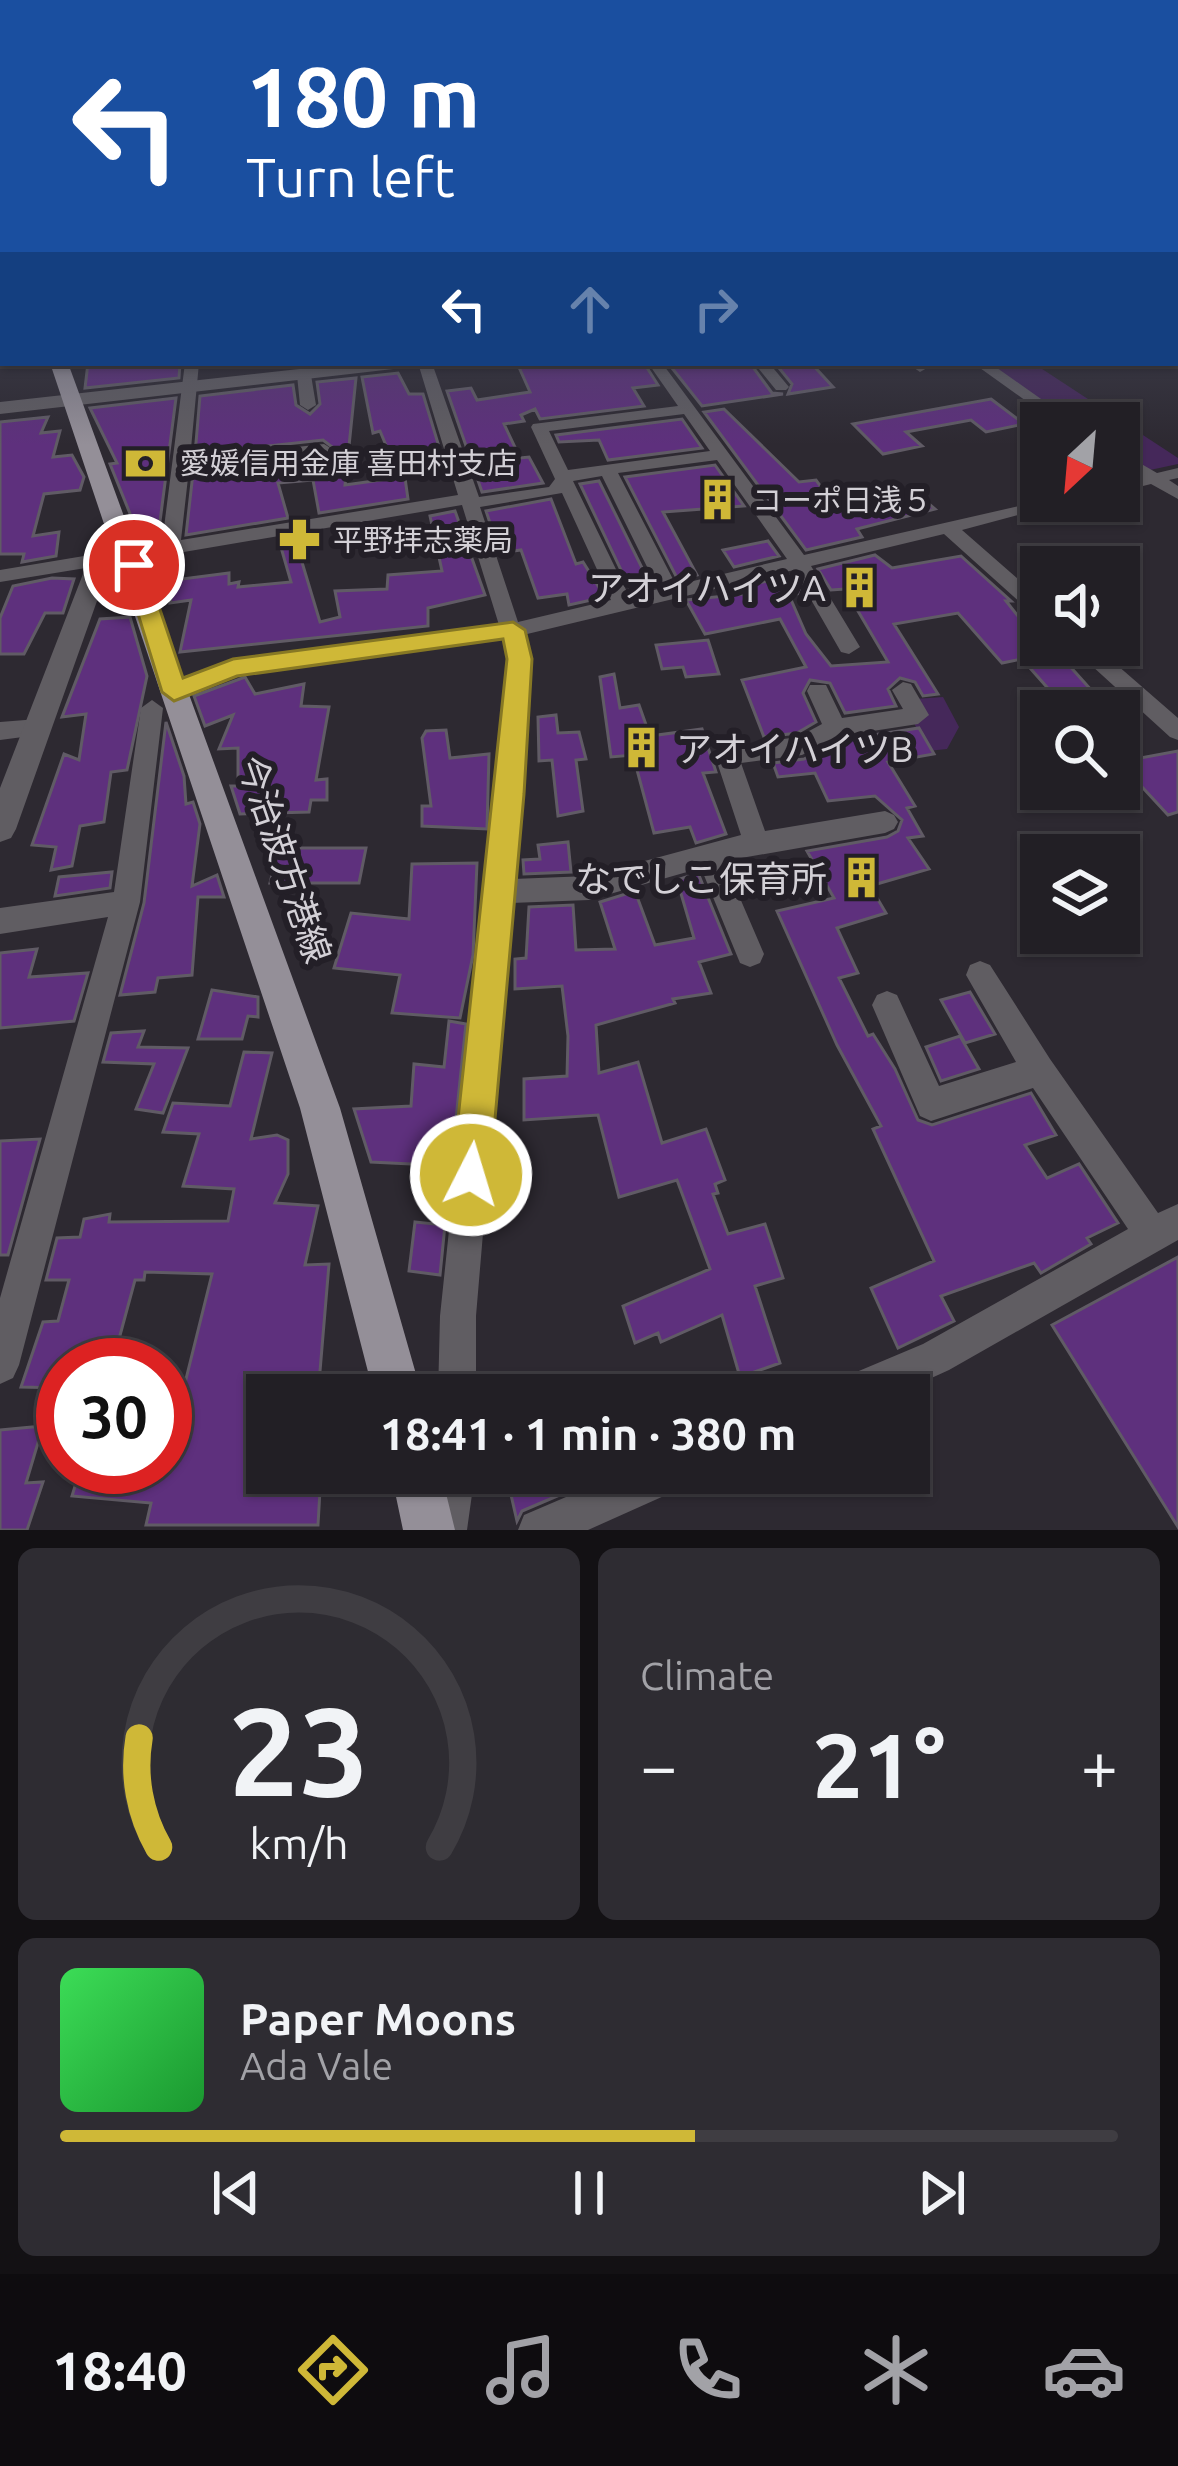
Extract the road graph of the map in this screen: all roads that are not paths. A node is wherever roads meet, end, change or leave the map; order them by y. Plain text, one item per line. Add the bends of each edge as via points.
1 (60, 366) edge
2 (192, 366) edge
3 (378, 366) edge
4 (425, 366) edge
5 (657, 366) edge
6 (764, 366) edge
7 (984, 366) edge
8 (304, 375) junction
9 (782, 387) dead end
10 (190, 388) junction
11 (1037, 402) edge
12 (70, 403) junction
13 (308, 405) dead end
14 (0, 408) edge
15 (688, 409) junction
16 (324, 449) dead end
17 (722, 454) junction
18 (182, 465) junction
19 (1140, 469) edge
20 (608, 470) junction
21 (1178, 473) edge
22 (1155, 479) junction
23 (565, 480) junction
24 (1140, 483) edge
25 (1178, 494) edge
26 (471, 501) junction
27 (1020, 511) edge
28 (948, 528) junction
29 (141, 554) junction
30 (800, 563) junction
31 (4, 581) edge
32 (1020, 591) edge
33 (671, 595) junction
34 (624, 606) junction
35 (513, 630) junction
36 (849, 646) dead end
37 (1104, 666) edge
38 (903, 690) dead end
39 (818, 692) dead end
40 (163, 700) junction
41 (38, 728) junction
42 (835, 728) junction
43 (0, 730) edge
44 (1178, 731) edge
45 (885, 822) dead end
46 (0, 829) edge
47 (756, 842) junction
48 (708, 854) junction
49 (496, 892) junction
50 (126, 902) junction
51 (0, 921) edge
52 (750, 955) dead end
53 (980, 975) dead end
54 (887, 1005) dead end
55 (1039, 1070) junction
56 (1166, 1228) edge
57 (0, 1365) edge
58 (392, 1374) edge
59 (457, 1374) edge
60 (897, 1374) edge
61 (421, 1494) edge
62 (452, 1494) edge
63 (621, 1494) edge
64 (430, 1530) edge
65 (446, 1530) edge
66 (538, 1530) edge

1 - 12 main road, 今治波方港線
2 - 10 street
3 - 8 street
4 - 26 street
5 - 15 street
6 - 9 street
7 - 11 street
8 - 10 street
8 - 13 street
10 - 12 street
10 - 18 street
12 - 14 street
12 - 29 main road, 今治波方港線 via 112,525
15 - 17 street
15 - 23 street via 539,427
16 - 18 street
17 - 20 street
17 - 30 street
18 - 29 street
19 - 22 street
20 - 23 street
20 - 33 street
21 - 22 street
22 - 24 street
22 - 25 street
23 - 26 street via 554,491
23 - 34 street
26 - 29 street
26 - 35 street
27 - 28 street
28 - 30 street
28 - 32 street
29 - 31 street
29 - 40 main road, 今治波方港線
29 - 41 street
30 - 33 street
30 - 36 street
33 - 34 street
34 - 35 street
35 - 40 street via 233,668
35 - 49 street via 520,659
37 - 44 street
38 - 42 street via 918,715
39 - 42 street
40 - 50 street
40 - 58 main road, 今治波方港線 via 320,1108
41 - 43 street
41 - 46 street
42 - 47 street via 802,746 728,757
45 - 47 street
47 - 48 street
48 - 49 street via 589,888
48 - 52 street
49 - 59 street
50 - 51 street
50 - 57 street
53 - 55 street
54 - 55 street via 932,1105
55 - 56 street
56 - 60 street
61 - 64 main road
62 - 65 street
63 - 66 street

